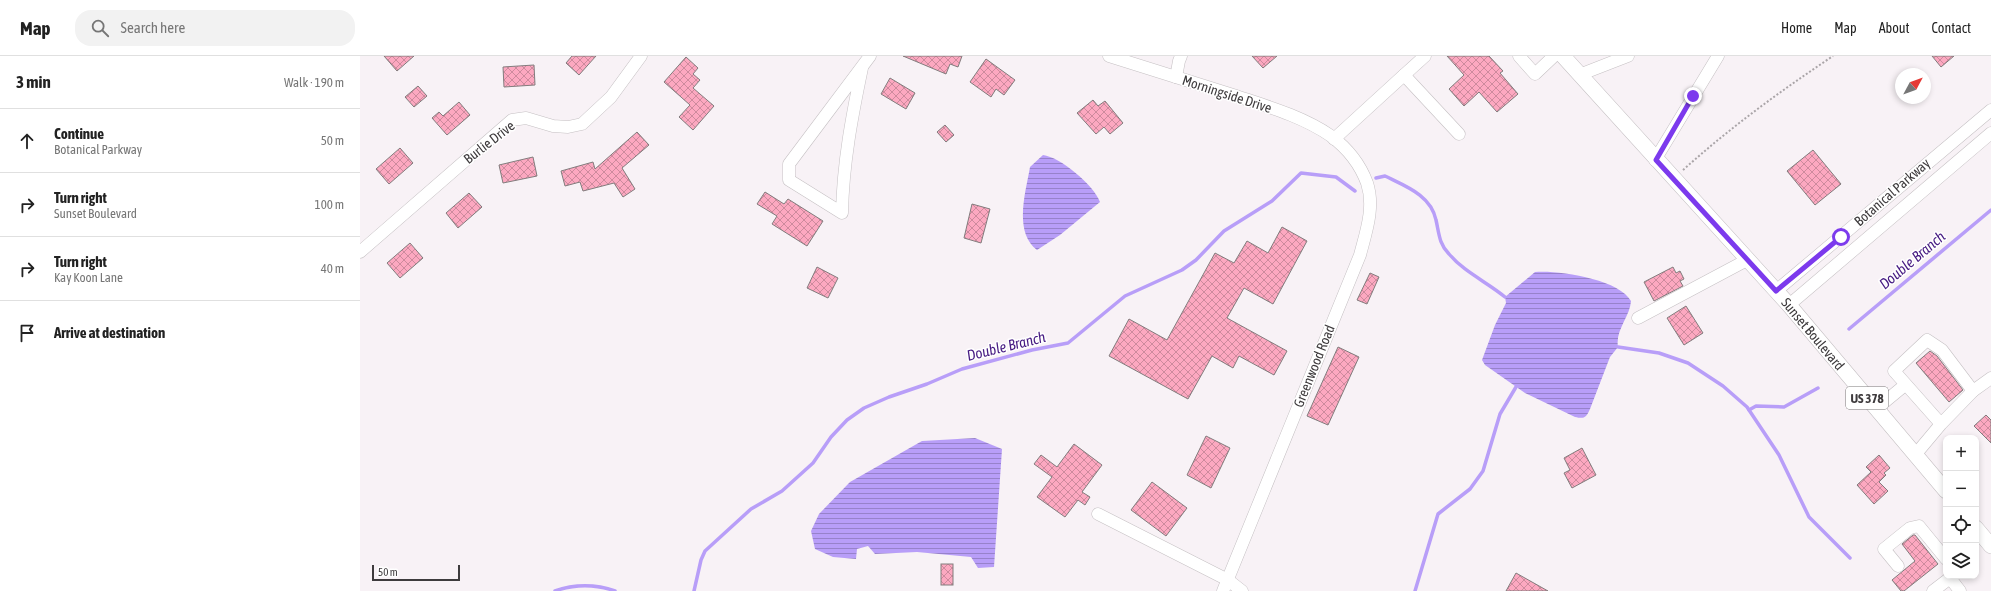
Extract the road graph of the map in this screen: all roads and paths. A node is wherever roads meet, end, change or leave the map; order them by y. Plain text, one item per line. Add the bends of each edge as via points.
1 (641, 56) edge
2 (870, 56) edge
3 (1109, 56) edge
4 (1181, 56) edge
5 (1425, 56) edge
6 (1519, 56) edge
7 (1554, 56) edge
8 (1562, 56) edge
9 (1628, 56) edge
10 (1718, 56) edge
11 (1833, 56) edge
12 (862, 68) junction
13 (1404, 75) junction
14 (1579, 75) junction
15 (1176, 77) junction
16 (1991, 110) edge
17 (1991, 132) edge
18 (1459, 134) dead end
19 (1337, 141) junction
20 (1656, 160) junction
21 (1673, 179) junction
22 (360, 252) edge
23 (1747, 260) junction
24 (1776, 291) junction
25 (1788, 305) junction
26 (1638, 318) dead end
27 (1991, 378) edge
28 (1905, 385) junction
29 (1973, 391) junction
30 (1876, 409) junction
31 (1940, 424) junction
32 (1915, 455) junction
33 (1943, 488) edge
34 (1098, 514) dead end
35 (1979, 532) edge
36 (1991, 546) edge
37 (1943, 555) edge
38 (1898, 566) dead end
39 (1948, 579) edge
40 (1951, 579) edge
41 (1228, 580) junction
42 (1223, 591) edge
43 (1242, 591) edge
44 (1933, 591) edge
45 (1960, 591) edge

1 - 22 street, Burlie Drive via 611,97 591,118 582,124 568,127 553,126 526,118 512,120
2 - 12 street
3 - 15 street, Morningside Drive
4 - 15 street
5 - 13 street
6 - 7 street via 1535,74
8 - 14 main road, Sunset Boulevard / US 378
9 - 14 street
10 - 20 street
11 - 21 path via 1770,98
12 - 12 street via 789,164 789,180 842,213 848,135
13 - 18 street
13 - 19 street
14 - 20 main road, Sunset Boulevard / US 378
15 - 19 street, Morningside Drive via 1272,108 1315,127
16 - 24 street, Botanical Parkway
17 - 25 street, Botanical Parkway
19 - 41 street, Greenwood Road via 1352,155 1367,184 1370,202 1368,223 1360,255
20 - 21 main road, Sunset Boulevard / US 378
21 - 23 main road, Sunset Boulevard / US 378
23 - 24 main road, Sunset Boulevard / US 378
23 - 26 street
24 - 25 main road, Sunset Boulevard / US 378
25 - 30 main road, Sunset Boulevard / US 378
27 - 29 street
28 - 29 street via 1894,371 1927,340 1942,350
28 - 30 street
28 - 31 street
29 - 31 street
30 - 32 main road, Sunset Boulevard / US 378
31 - 32 street
32 - 33 main road, Sunset Boulevard / US 378
34 - 41 street
35 - 36 main road
37 - 38 street via 1919,526 1910,528 1884,550
39 - 44 street
40 - 45 street
41 - 42 street, Greenwood Road
41 - 43 street

